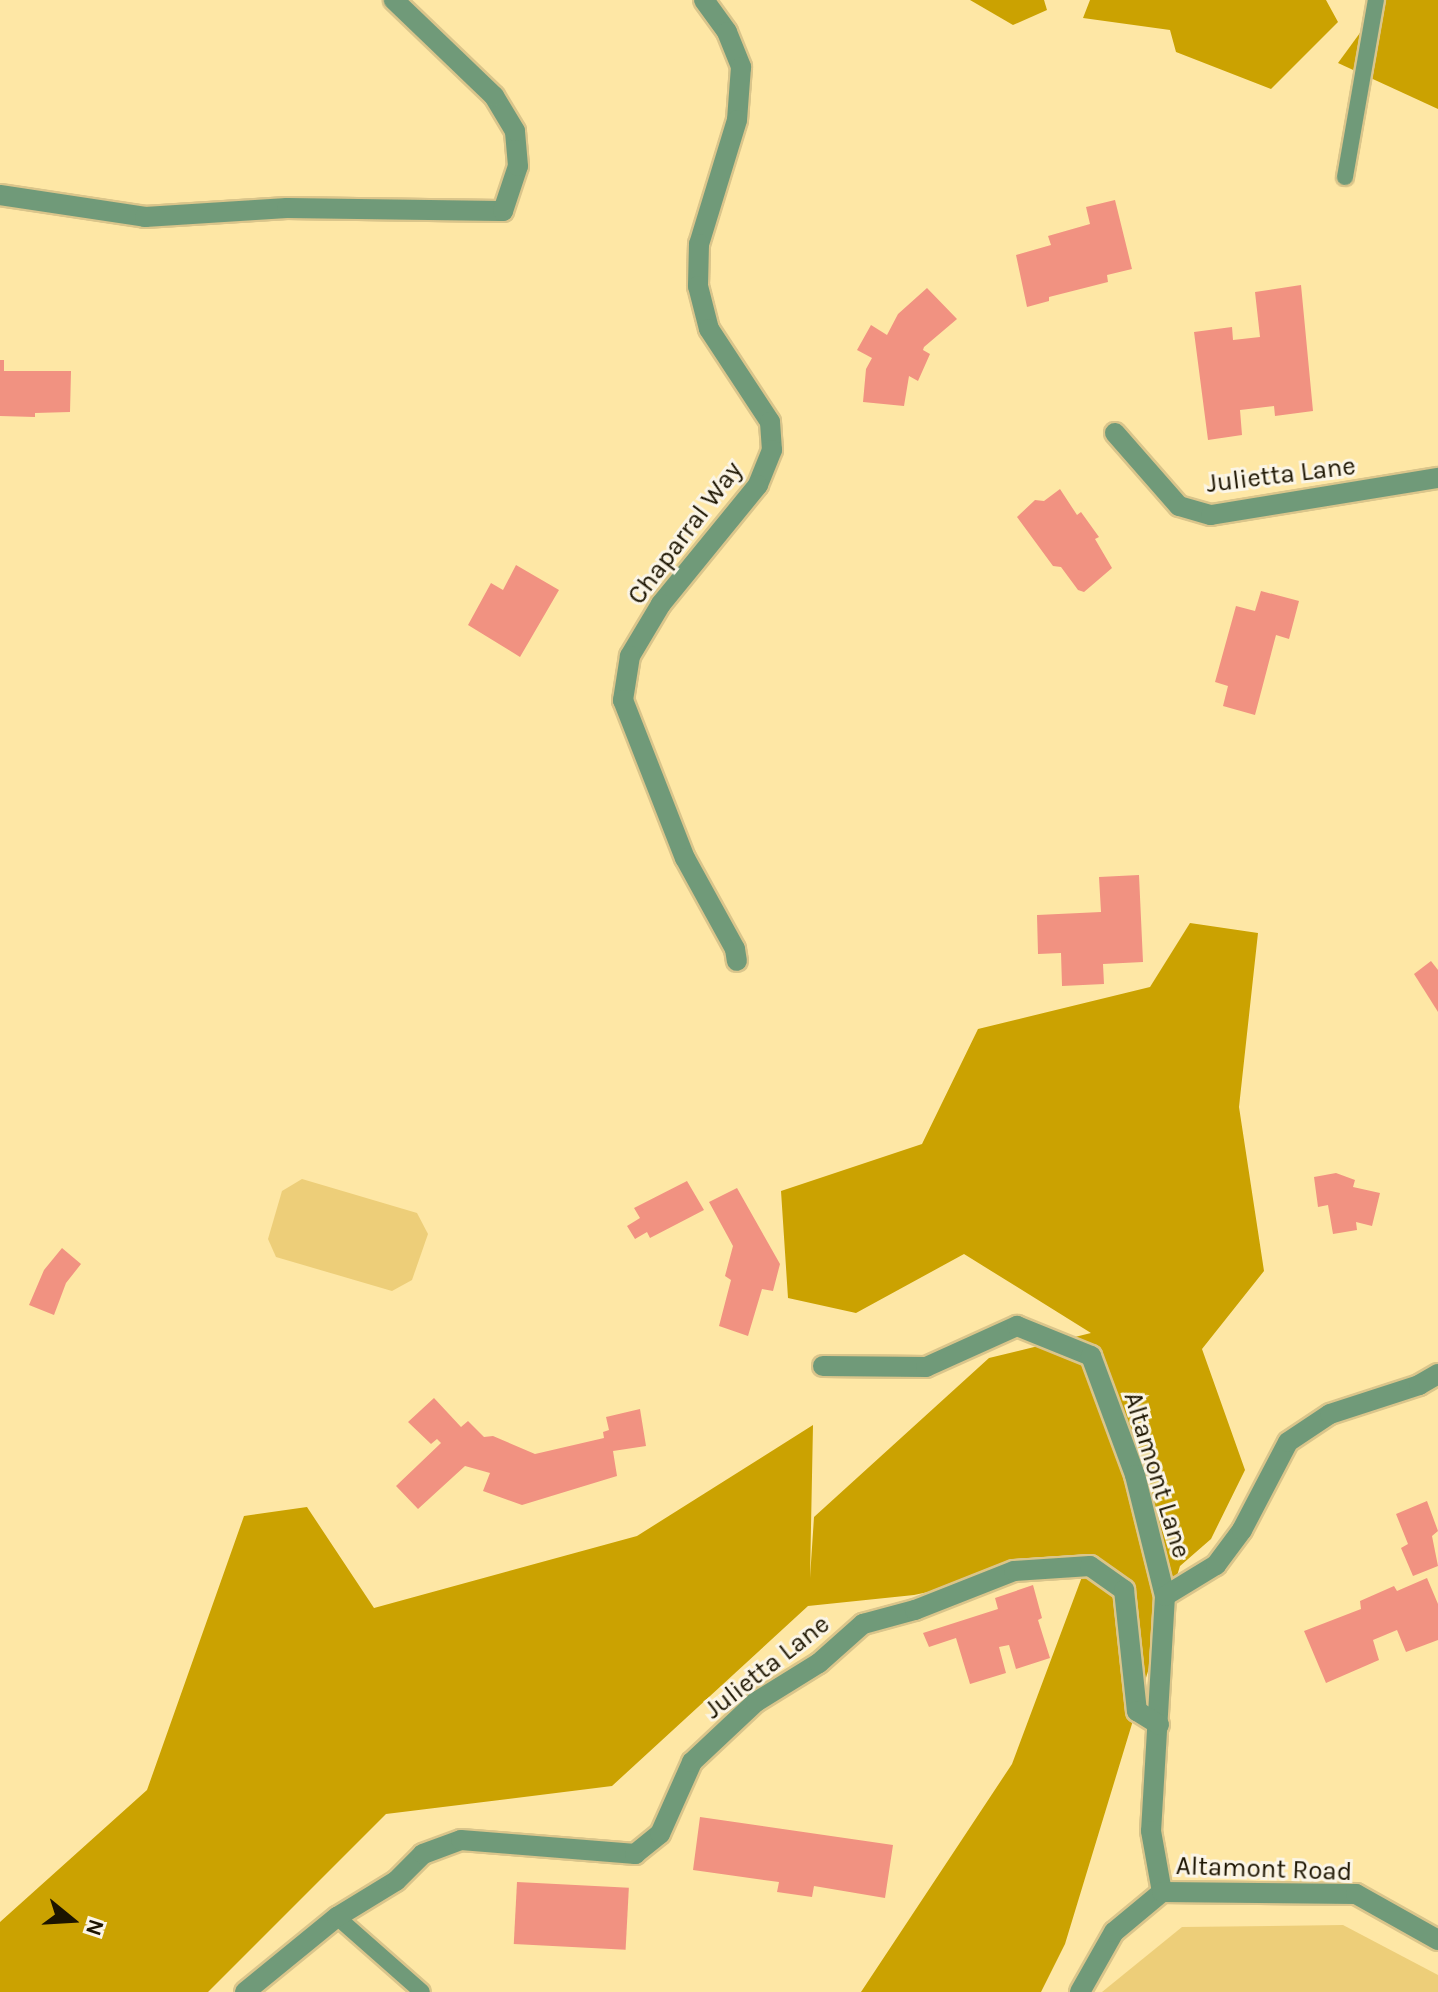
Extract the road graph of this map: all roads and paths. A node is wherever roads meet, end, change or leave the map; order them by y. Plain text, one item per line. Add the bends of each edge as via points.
1 (394, 0) edge
2 (704, 0) edge
3 (1376, 0) edge
4 (1345, 177) dead end
5 (0, 195) edge
6 (1115, 433) dead end
7 (1438, 478) edge
8 (737, 961) dead end
9 (823, 1366) dead end
10 (1438, 1374) edge
11 (1165, 1596) junction
12 (1159, 1725) junction
13 (1162, 1892) junction
14 (337, 1917) junction
15 (1438, 1940) edge
16 (245, 1992) edge
17 (422, 1992) edge
18 (1080, 1992) edge

1 - 5 street via 494,96 515,131 518,166 503,211 287,208 145,217
2 - 8 street, Chaparral Way via 727,32 741,67 737,120 699,244 698,286 709,329 770,422 772,450 758,485 661,604 630,656 623,700 685,858
3 - 4 lane
6 - 7 street, Julietta Lane via 1179,506 1211,515
9 - 11 street, Altamont Lane via 926,1367 1017,1326 1091,1356 1135,1475
10 - 11 street via 1330,1414 1288,1442 1242,1530 1216,1565
11 - 12 street, Altamont Lane
12 - 13 street, Altamont Lane via 1151,1831
12 - 14 street, Julietta Lane via 1137,1711 1124,1590 1090,1566 1014,1571 915,1610 863,1624 819,1663 756,1702 692,1762 660,1834 635,1854 461,1840 423,1854 396,1881
13 - 15 street, Altamont Road via 1356,1894
13 - 18 street, Altamont Road via 1114,1932
14 - 16 street, Julietta Lane
14 - 17 lane

